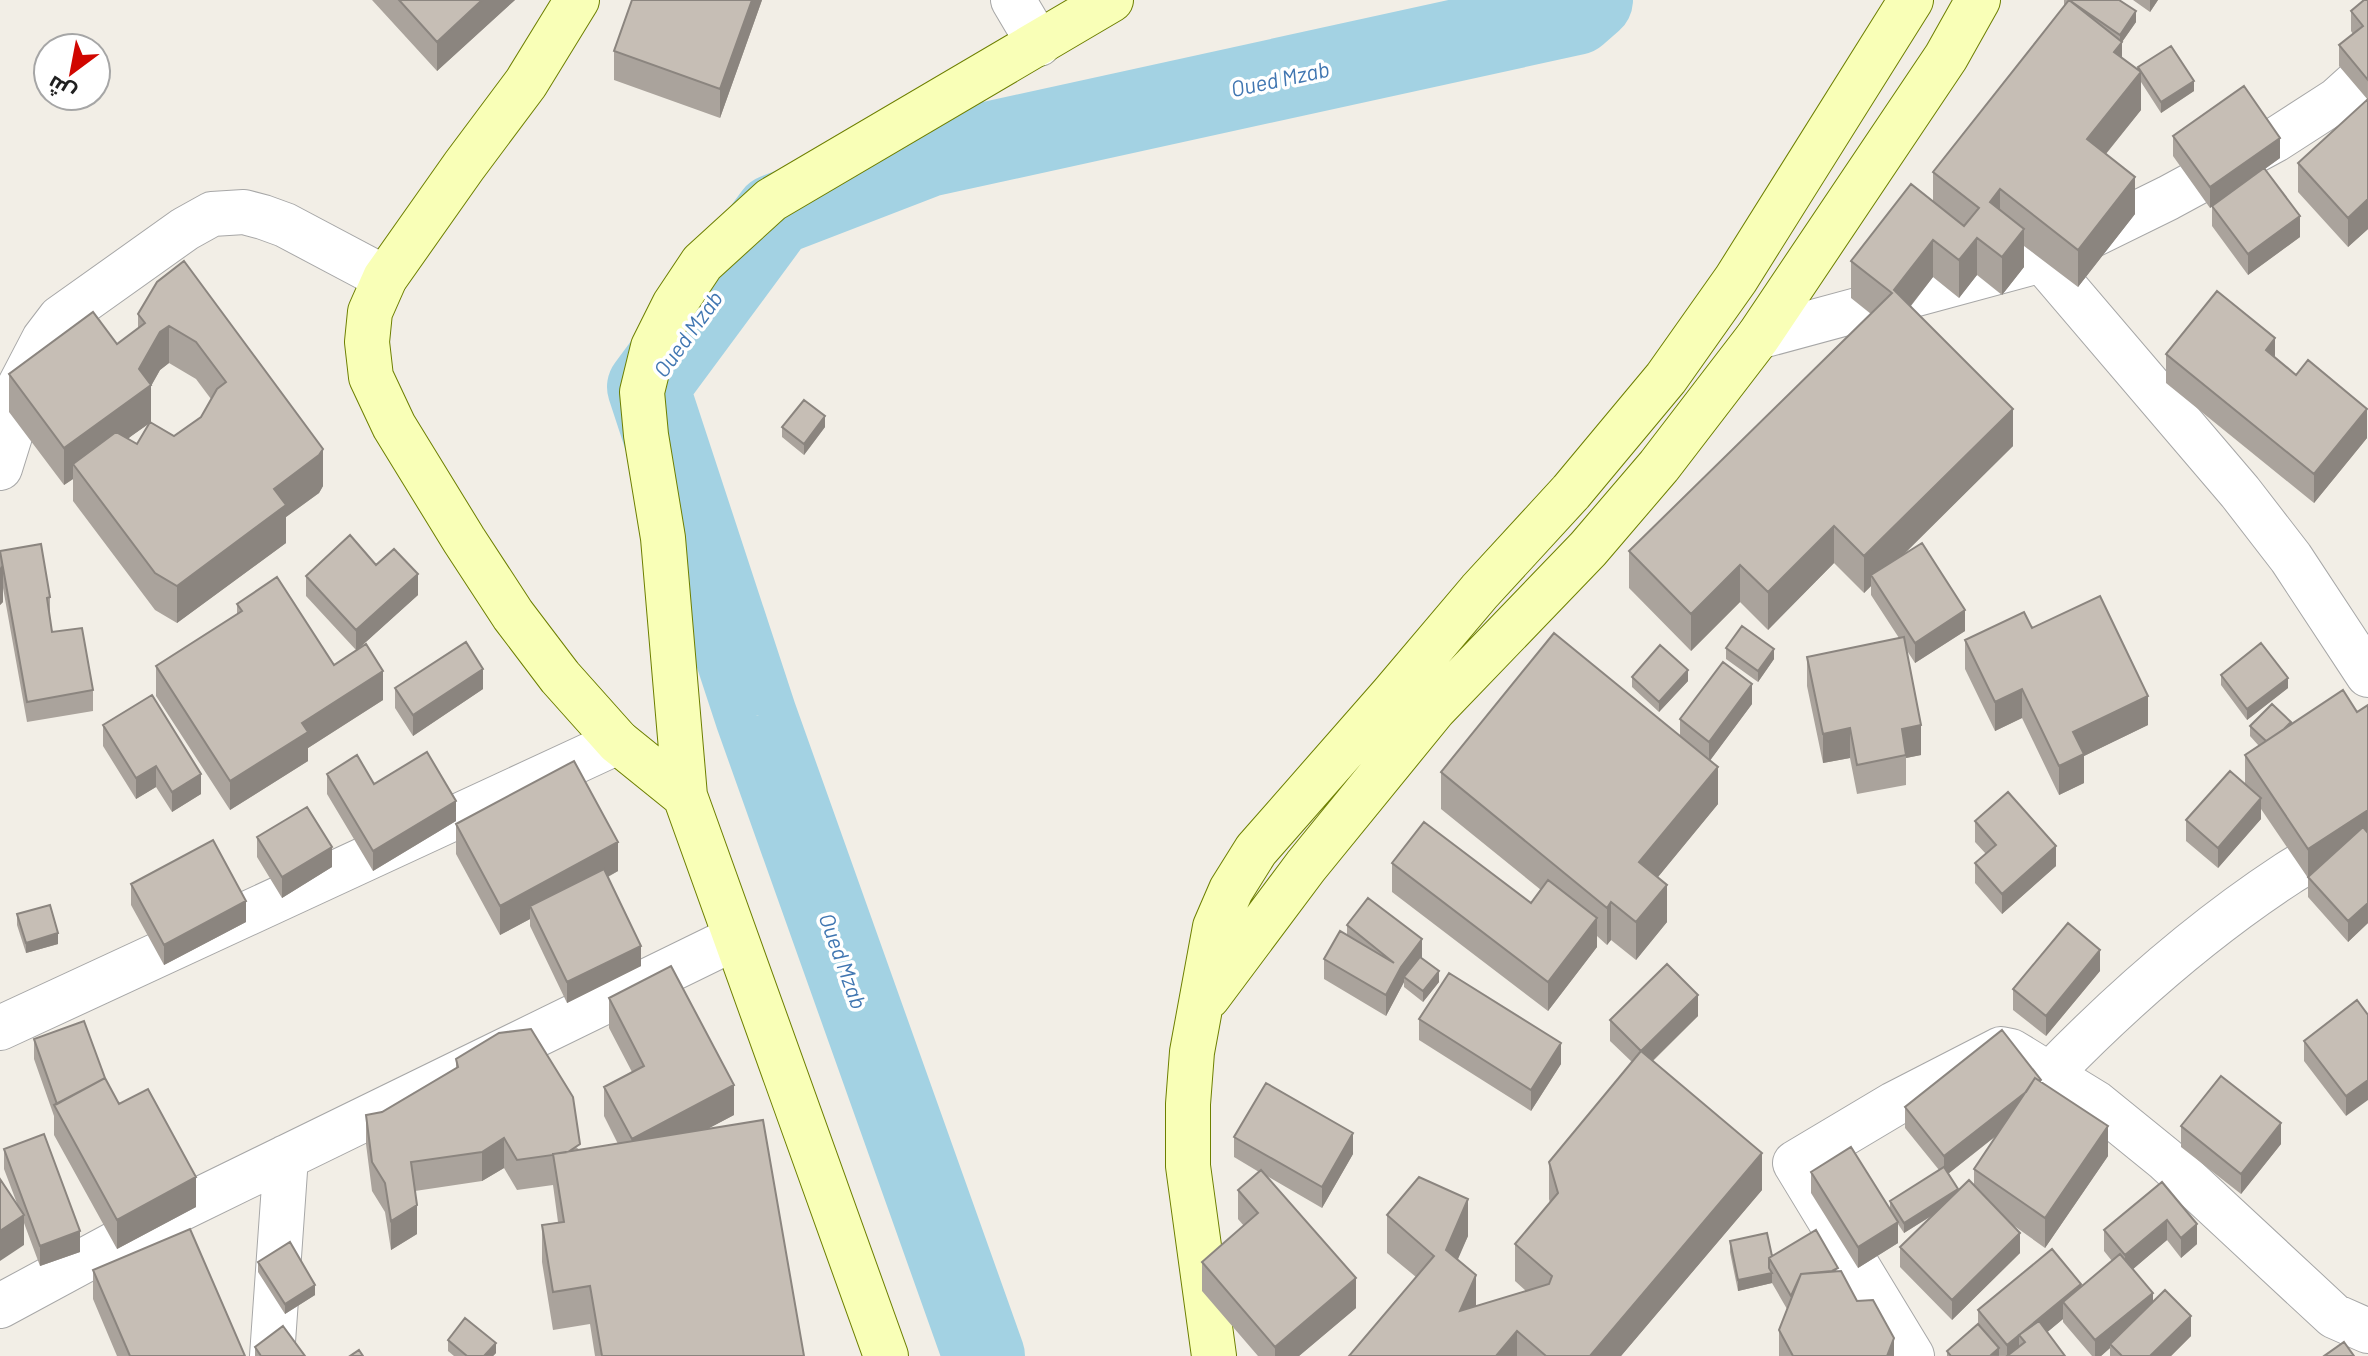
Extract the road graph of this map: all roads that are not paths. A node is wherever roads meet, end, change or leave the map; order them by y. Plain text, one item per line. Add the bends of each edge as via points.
1 (577, 0) edge
2 (1013, 0) edge
3 (1111, 0) edge
4 (1911, 0) edge
5 (1978, 0) edge
6 (1039, 44) junction
7 (2368, 72) edge
8 (2042, 260) junction
9 (385, 278) junction
10 (1758, 337) junction
11 (0, 468) edge
12 (2368, 675) edge
13 (618, 742) junction
14 (685, 796) junction
15 (2368, 829) edge
16 (735, 938) junction
17 (1201, 1006) junction
18 (0, 1028) edge
19 (2049, 1075) junction
20 (286, 1157) junction
21 (0, 1306) edge
22 (2368, 1331) edge
23 (272, 1356) edge
24 (886, 1356) edge
25 (1214, 1356) edge
26 (1912, 1356) edge

1 - 9 main road via 526,83
2 - 6 street
3 - 6 main road
4 - 17 main road via 1736,279 1666,378 1256,850 1215,927
5 - 10 main road via 1946,57
6 - 14 main road via 771,200 702,263 653,347 642,392 663,538
7 - 8 street via 2337,100 2275,140
8 - 10 street
8 - 12 street via 2240,492
9 - 11 street via 285,225 244,212 212,214 60,318 19,387
9 - 13 main road via 370,312 367,342 371,377 394,426 513,615
10 - 17 main road via 1588,549 1434,709
13 - 14 main road
13 - 18 street
14 - 16 main road
15 - 19 street via 2291,871 2202,934 2104,1018
16 - 20 street
16 - 24 main road
17 - 25 main road via 1192,1052 1188,1166
19 - 22 street via 2096,1103 2165,1159 2334,1316
19 - 26 street via 2001,1049 1795,1163
20 - 21 street
20 - 23 street

